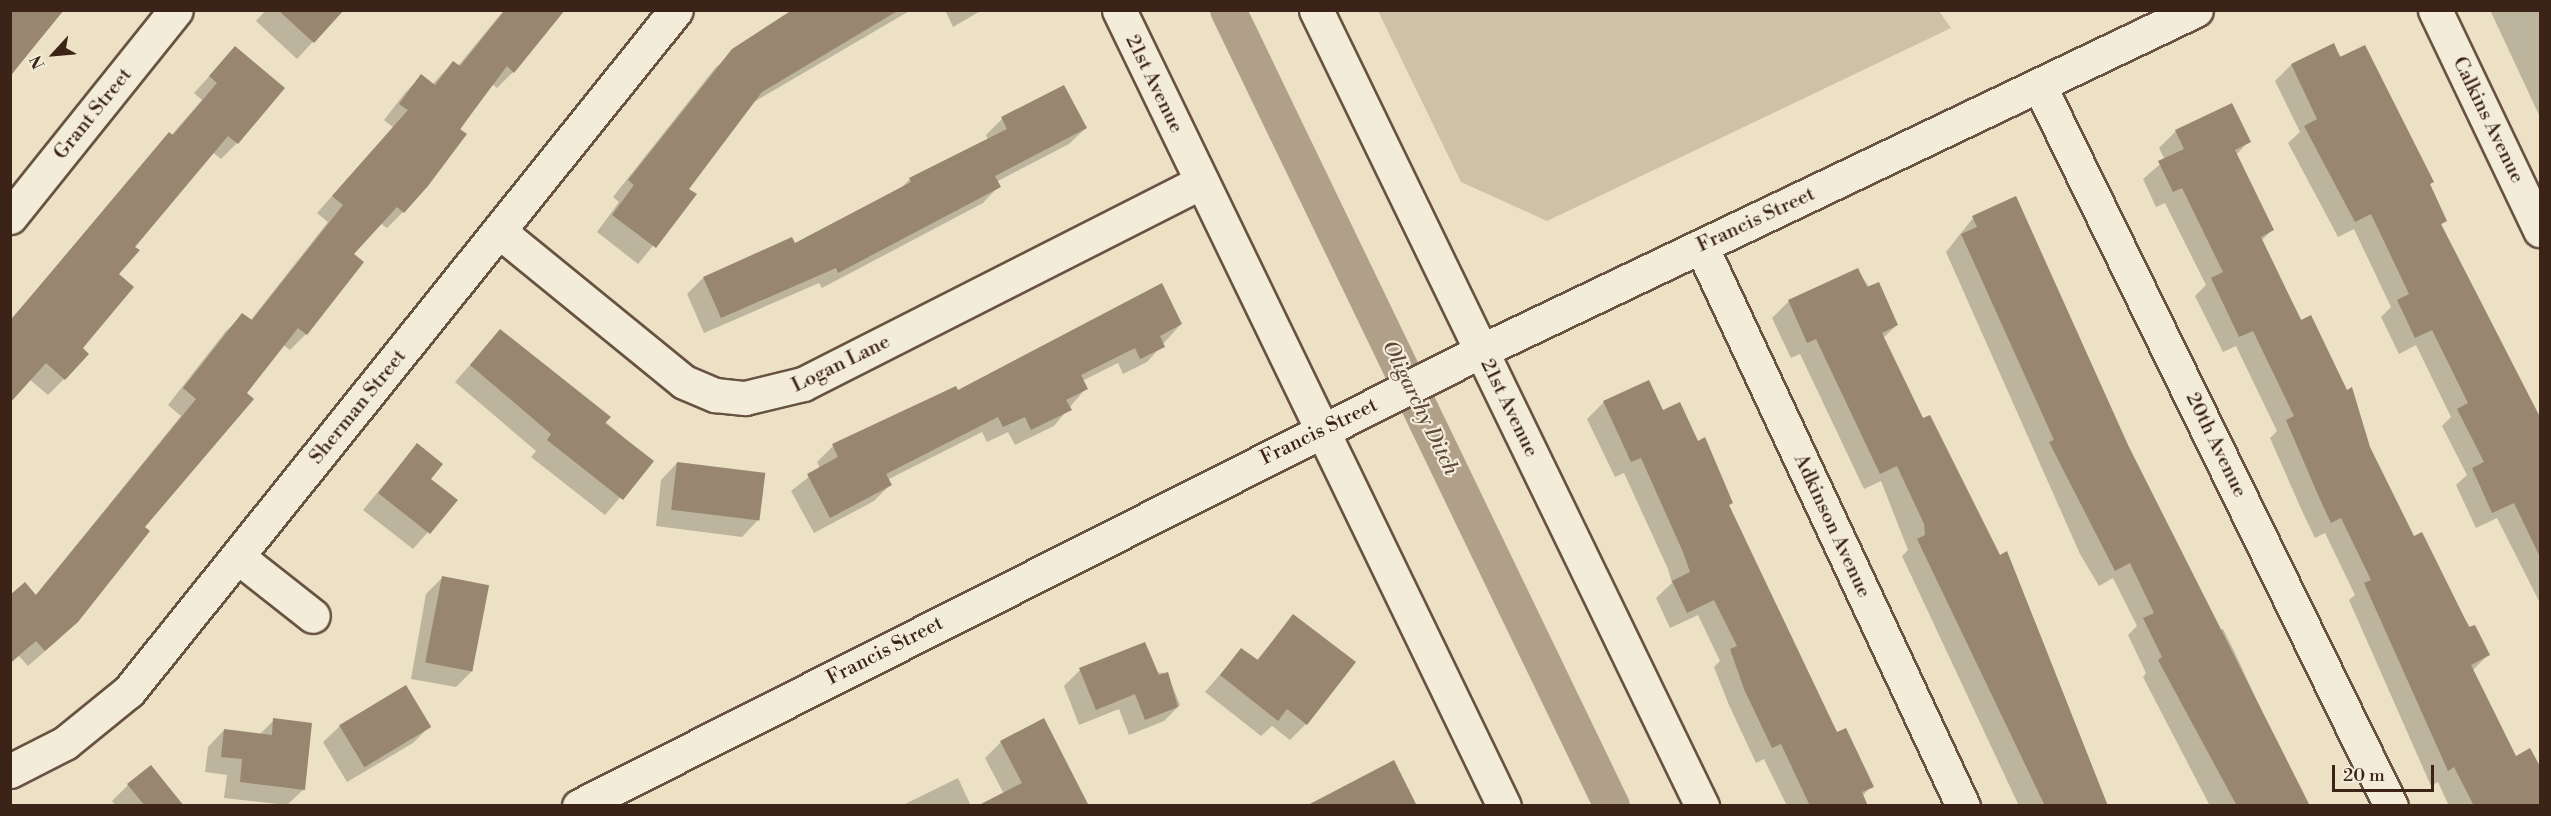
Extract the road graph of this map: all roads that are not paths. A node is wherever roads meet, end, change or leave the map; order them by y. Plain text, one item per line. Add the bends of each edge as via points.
1 (176, 10) edge
2 (676, 10) edge
3 (1119, 10) edge
4 (1316, 10) edge
5 (2196, 10) edge
6 (2436, 10) edge
7 (2039, 85) junction
8 (1202, 182) junction
9 (10, 217) edge
10 (2541, 230) edge
11 (500, 232) junction
12 (1701, 246) junction
13 (1481, 351) junction
14 (1322, 430) junction
15 (238, 556) junction
16 (313, 616) dead end
17 (10, 771) edge
18 (579, 806) edge
19 (1504, 806) edge
20 (1702, 806) edge
21 (1964, 806) edge
22 (2391, 806) edge

1 - 9 street, Grant Street
2 - 11 street, Sherman Street
3 - 8 street, 21st Avenue
4 - 13 street, 21st Avenue
5 - 7 street, Francis Street
6 - 10 street, Calkins Avenue
7 - 12 street, Francis Street
7 - 22 street, 20th Avenue
8 - 11 street, Logan Lane via 803,384 745,398 715,395 684,382
8 - 14 street, 21st Avenue
11 - 15 street, Sherman Street
12 - 13 street, Francis Street
12 - 21 street, Adkinson Avenue
13 - 14 street, Francis Street
13 - 20 street, 21st Avenue
14 - 18 street, Francis Street
14 - 19 street, 21st Avenue
15 - 16 street
15 - 17 street, Sherman Street via 129,691 65,743

